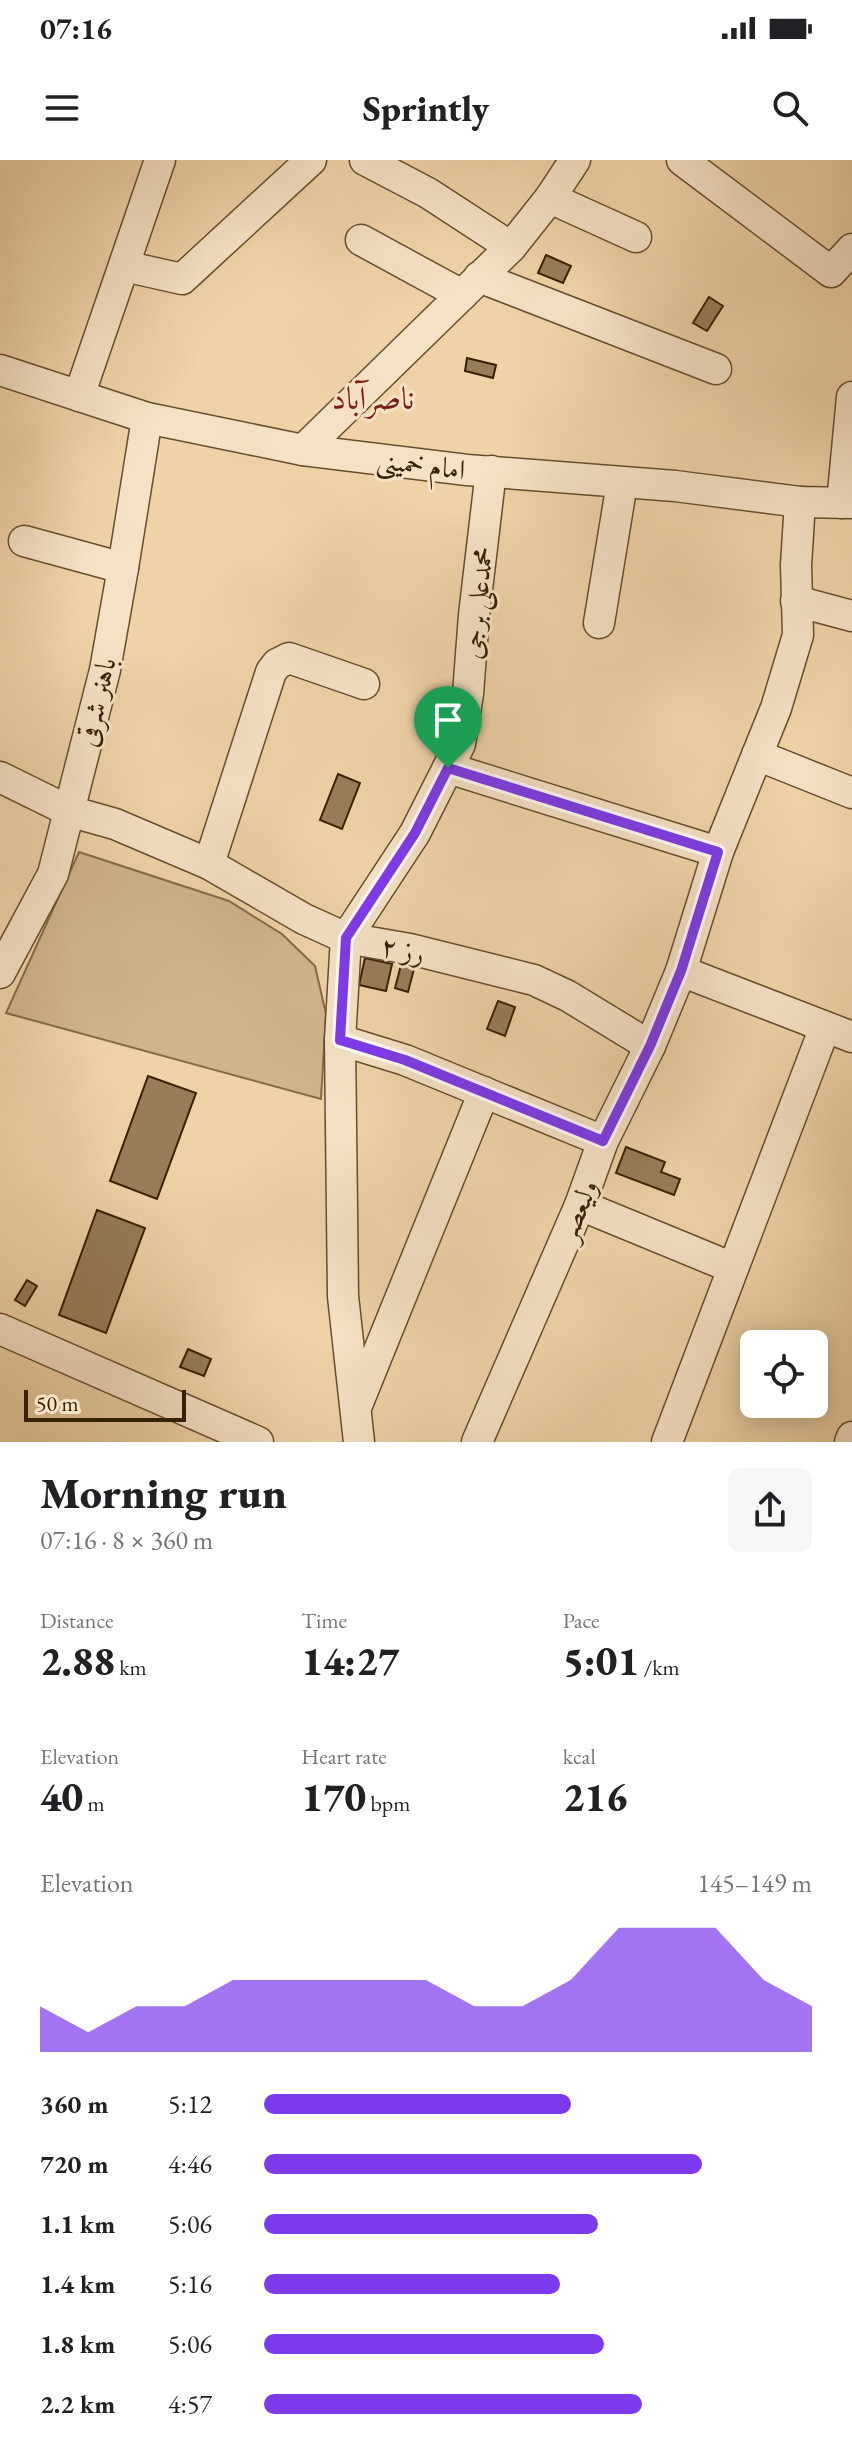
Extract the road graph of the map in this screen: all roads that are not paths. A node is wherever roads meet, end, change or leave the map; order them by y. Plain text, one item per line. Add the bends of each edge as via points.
1 (160, 160) edge
2 (311, 160) edge
3 (365, 160) edge
4 (575, 160) edge
5 (687, 161) edge
6 (550, 198) junction
7 (636, 237) dead end
8 (361, 240) dead end
9 (511, 247) junction
10 (852, 249) edge
11 (124, 266) junction
12 (471, 286) junction
13 (716, 369) dead end
14 (0, 370) edge
15 (79, 396) junction
16 (852, 397) edge
17 (147, 418) junction
18 (303, 450) junction
19 (491, 471) junction
20 (622, 483) junction
21 (800, 502) junction
22 (847, 503) edge
23 (24, 541) dead end
24 (123, 568) junction
25 (796, 601) junction
26 (852, 616) edge
27 (599, 623) dead end
28 (364, 684) dead end
29 (757, 755) junction
30 (448, 768) junction
31 (0, 777) edge
32 (852, 793) edge
33 (69, 811) junction
34 (718, 852) junction
35 (209, 864) junction
36 (346, 938) junction
37 (681, 971) junction
38 (0, 973) edge
39 (838, 1032) edge
40 (340, 1040) junction
41 (650, 1046) junction
42 (484, 1092) junction
43 (603, 1141) junction
44 (580, 1205) junction
45 (733, 1268) junction
46 (0, 1329) edge
47 (355, 1408) junction
48 (258, 1442) edge
49 (359, 1442) edge
50 (477, 1442) edge
51 (667, 1442) edge

1 - 11 street
2 - 11 street via 182,279
3 - 9 street
4 - 6 street
5 - 10 street via 831,272
6 - 7 street
6 - 9 street
8 - 12 street
9 - 12 street
11 - 15 street
12 - 13 street
12 - 18 street
14 - 15 street, امام خمینی
15 - 17 street, امام خمینی
16 - 22 street
17 - 18 street, امام خمینی
17 - 24 street, باهنر شرقی
18 - 19 street, امام خمینی
19 - 20 street, امام خمینی
19 - 30 street, محمدعلی برجی via 468,694 460,744
20 - 21 street, امام خمینی
20 - 27 street
21 - 22 street, امام خمینی
21 - 25 street, ولیعصر
23 - 24 street
24 - 33 street, باهنر شرقی via 105,670
25 - 26 street
25 - 29 street, ولیعصر via 798,635
28 - 35 street via 289,658 277,664
29 - 32 street
29 - 34 street, ولیعصر
30 - 34 street
30 - 36 street, محمدعلی برجی via 415,833
31 - 33 street, رز ۲
33 - 35 street, رز ۲ via 115,824
33 - 38 street, باهنر شرقی via 53,874
34 - 37 street, ولیعصر
35 - 36 street, رز ۲
36 - 40 street, محمدعلی برجی
36 - 41 street, رز ۲ via 534,980
37 - 39 street
37 - 41 street, ولیعصر
39 - 45 street
40 - 42 street
40 - 47 street, محمدعلی برجی via 343,1296
41 - 43 street, ولیعصر
42 - 43 street
42 - 47 street
43 - 44 street, ولیعصر
44 - 45 street
44 - 50 street, ولیعصر
45 - 51 street
46 - 48 street
47 - 49 street, محمدعلی برجی

